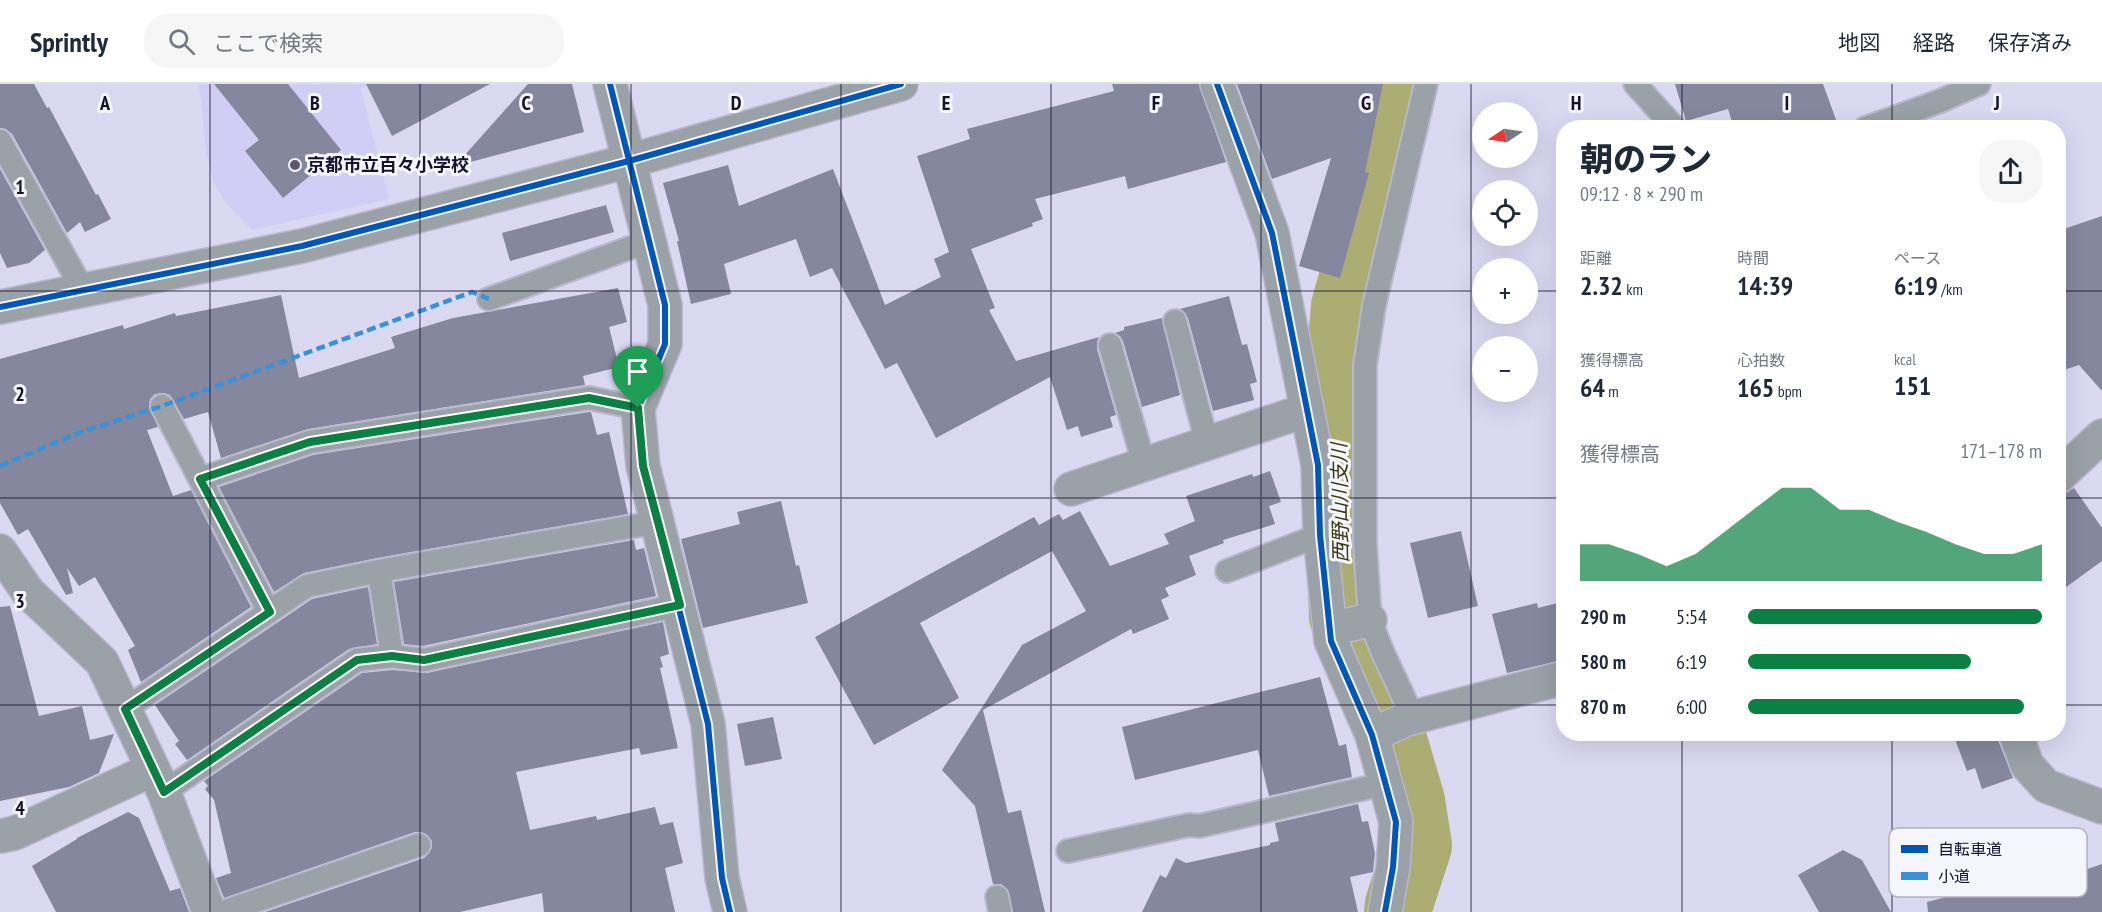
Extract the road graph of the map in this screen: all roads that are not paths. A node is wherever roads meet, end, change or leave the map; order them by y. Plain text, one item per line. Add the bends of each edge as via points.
1 (610, 84) edge
2 (901, 84) edge
3 (1217, 84) edge
4 (1426, 84) edge
5 (1635, 84) edge
6 (1979, 84) edge
7 (1668, 120) edge
8 (1888, 120) edge
9 (0, 141) edge
10 (629, 161) junction
11 (649, 241) junction
12 (82, 290) junction
13 (489, 298) dead end
14 (0, 307) edge
15 (1175, 321) dead end
16 (1110, 345) dead end
17 (162, 406) dead end
18 (638, 408) junction
19 (1307, 410) junction
20 (2102, 436) edge
21 (1207, 443) junction
22 (1144, 464) junction
23 (2066, 470) edge
24 (200, 479) junction
25 (1071, 489) dead end
26 (658, 522) junction
27 (1320, 535) junction
28 (0, 551) edge
29 (379, 571) junction
30 (1227, 571) dead end
31 (680, 605) junction
32 (270, 612) junction
33 (1370, 620) junction
34 (1332, 629) junction
35 (392, 656) junction
36 (1556, 680) edge
37 (125, 709) junction
38 (1413, 717) junction
39 (1372, 735) junction
40 (2018, 741) edge
41 (158, 781) junction
42 (1384, 784) junction
43 (2102, 807) edge
44 (0, 836) edge
45 (419, 845) dead end
46 (1068, 851) dead end
47 (209, 912) edge
48 (223, 912) edge
49 (730, 912) edge
50 (1385, 912) edge

1 - 10 street
2 - 10 street
3 - 19 street via 1272,233
4 - 33 lane via 1374,306 1365,365 1365,543
5 - 7 lane
6 - 8 lane
9 - 12 lane
10 - 11 street
10 - 12 street via 302,246
11 - 13 lane
11 - 18 street via 665,305 665,344
12 - 14 street
15 - 21 lane
16 - 22 lane
17 - 24 lane
18 - 24 lane via 589,398 310,442
18 - 26 street via 643,466
19 - 21 street
19 - 27 street via 1318,465
20 - 23 street
21 - 22 street
22 - 25 street
24 - 32 lane
26 - 29 lane
26 - 31 street
27 - 30 lane
27 - 34 street
28 - 37 street via 28,592 102,662
29 - 32 lane via 306,586
29 - 35 lane
31 - 35 lane via 424,660
31 - 49 street via 708,724 722,878
32 - 37 lane
33 - 34 street
33 - 38 lane
34 - 39 street via 1331,641
35 - 41 lane via 357,660
36 - 38 street
37 - 41 street
38 - 39 street
39 - 42 street
40 - 43 street via 2027,765 2046,786
41 - 44 street
41 - 47 street
42 - 46 lane
42 - 50 street via 1396,822
45 - 48 lane

